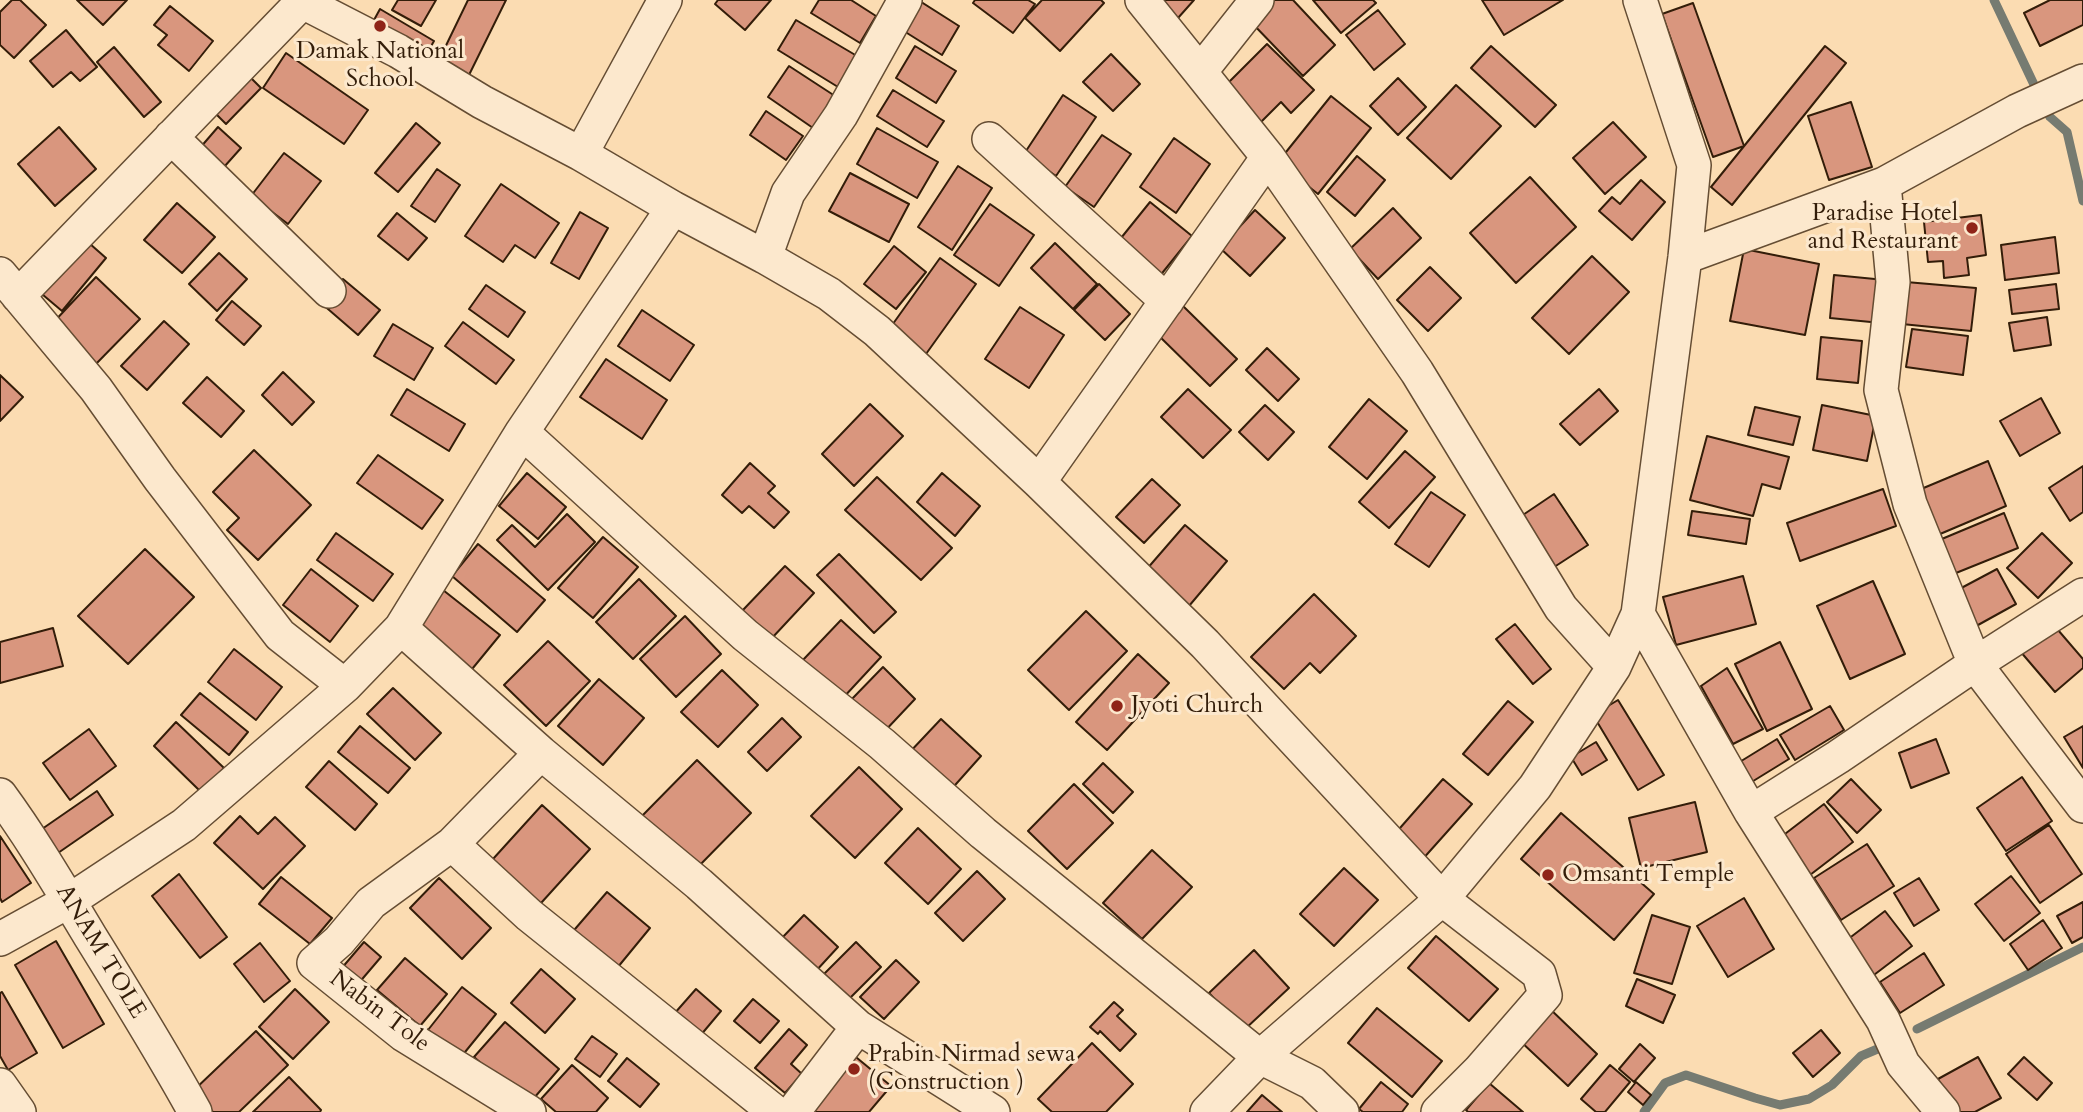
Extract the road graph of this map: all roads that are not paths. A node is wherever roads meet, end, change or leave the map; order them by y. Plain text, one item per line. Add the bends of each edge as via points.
1 (664, 0) edge
2 (905, 0) edge
3 (1142, 0) edge
4 (1257, 0) edge
5 (1640, 0) edge
6 (302, 1) edge
7 (1200, 72) junction
8 (2069, 87) edge
9 (172, 137) junction
10 (989, 139) dead end
11 (581, 153) junction
12 (1268, 158) junction
13 (1884, 184) junction
14 (673, 208) junction
15 (765, 257) junction
16 (1685, 257) junction
17 (9, 285) edge
18 (329, 291) dead end
19 (1167, 301) junction
20 (522, 432) junction
21 (1039, 482) junction
22 (2083, 595) edge
23 (1638, 614) junction
24 (401, 628) junction
25 (1975, 664) junction
26 (1614, 667) junction
27 (345, 686) junction
28 (541, 753) junction
29 (0, 795) edge
30 (2083, 806) edge
31 (1751, 812) junction
32 (452, 844) junction
33 (1443, 898) junction
34 (69, 901) junction
35 (0, 939) edge
36 (858, 1027) junction
37 (1260, 1057) junction
38 (0, 1085) edge
39 (19, 1112) edge
40 (195, 1112) edge
41 (529, 1112) edge
42 (775, 1112) edge
43 (793, 1112) edge
44 (993, 1112) edge
45 (1207, 1112) edge
46 (1342, 1112) edge
47 (1438, 1112) edge
48 (1943, 1112) edge

1 - 11 street
2 - 15 street via 841,115 788,193
3 - 7 street
4 - 7 street
5 - 16 street via 1694,165
6 - 9 street
6 - 11 street
7 - 12 street
8 - 13 street
9 - 17 street
9 - 18 street
10 - 19 street
11 - 14 street
12 - 19 street
12 - 26 street via 1417,372 1561,608
13 - 16 street
13 - 25 street via 1893,282 1881,390 1910,504
14 - 15 street
14 - 20 street
15 - 21 street via 829,294 877,331
16 - 23 street
17 - 27 street via 96,389 280,635
19 - 21 street
20 - 24 street
20 - 37 street via 745,635
21 - 33 street via 1205,643
22 - 25 street
23 - 26 street
23 - 31 street
24 - 27 street
24 - 28 street
25 - 30 street
25 - 31 street
26 - 33 street via 1535,787
27 - 34 street via 184,825
28 - 32 street, Nabin Tole
28 - 36 street via 699,884
29 - 34 street, ANAM TOLE
31 - 48 street via 1883,1020 1903,1064
32 - 41 street, Nabin Tole via 371,903 339,942 314,963 404,1035
32 - 42 street via 529,915
33 - 37 street
33 - 47 street via 1539,974 1545,995
34 - 35 street
34 - 40 street, ANAM TOLE
36 - 43 street
36 - 44 street
37 - 45 street
37 - 46 street via 1312,1083
38 - 39 street

